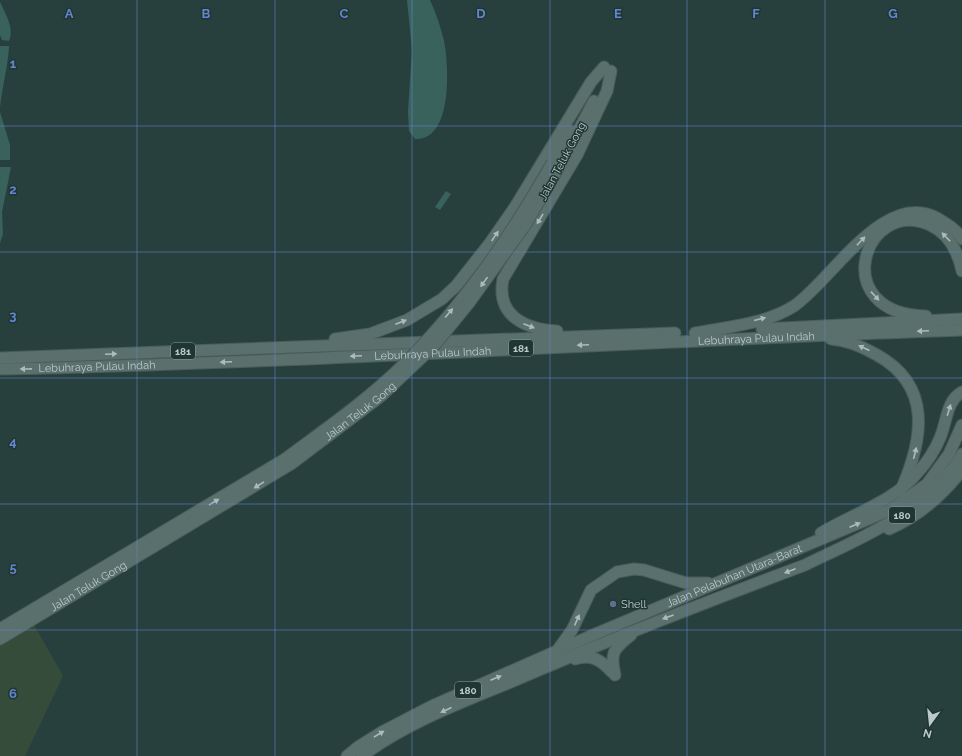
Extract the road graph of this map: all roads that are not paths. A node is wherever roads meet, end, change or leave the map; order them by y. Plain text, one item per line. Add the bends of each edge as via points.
1 (607, 69) junction
2 (962, 239) edge
3 (962, 271) edge
4 (962, 316) edge
5 (962, 320) edge
6 (962, 330) edge
7 (695, 333) junction
8 (593, 336) junction
9 (756, 337) junction
10 (295, 346) junction
11 (0, 358) edge
12 (0, 369) edge
13 (962, 392) edge
14 (962, 425) edge
15 (962, 454) edge
16 (288, 461) junction
17 (962, 470) edge
18 (901, 490) junction
19 (794, 551) junction
20 (825, 555) junction
21 (721, 581) junction
22 (643, 626) junction
23 (0, 629) edge
24 (0, 639) edge
25 (556, 653) junction
26 (534, 672) junction
27 (347, 756) edge
28 (362, 756) edge

1 -> 8 main road via 606,91 577,155 508,270 502,288 508,311 529,326
10 -> 1 main road via 370,334 407,320 442,299 466,275 490,243 515,207 591,82
1 - 16 main road, Jalan Teluk Gong, bridge via 526,224 469,303 434,346 381,396
7 -> 2 main road via 770,317 792,307 810,294 865,237 881,224 899,215 924,214 934,217 956,230
3 -> 4 main road via 954,246 943,234 926,223 911,221 891,225 881,232 869,247 864,264 869,290 882,304 919,316
5 - 7 main road, Lebuhraya Pulau Indah / 181
6 -> 9 main road, Lebuhraya Pulau Indah / 181
7 - 8 main road, Lebuhraya Pulau Indah / 181
8 - 10 main road, Lebuhraya Pulau Indah / 181
9 -> 12 main road, Lebuhraya Pulau Indah / 181 via 272,360
18 -> 9 main road via 913,460 919,430 914,398 902,373 882,357 854,344 834,339
11 -> 10 main road, Lebuhraya Pulau Indah / 181
18 -> 13 main road via 935,449 950,404
19 -> 14 main road, Jalan Pelabuhan Utara-Barat / 180 via 890,510 919,490 936,472 954,444
15 - 20 main road, Jalan Pelabuhan Utara-Barat / 180 via 948,476 916,507
23 -> 16 main road, Jalan Teluk Gong
16 -> 24 main road, Jalan Teluk Gong
17 - 20 main road via 926,509 908,521
18 - 19 main road via 843,520
19 - 21 main road, Jalan Pelabuhan Utara-Barat / 180
20 -> 22 main road, Jalan Pelabuhan Utara-Barat / 180 via 805,565
21 - 25 main road, Jalan Pelabuhan Utara-Barat / 180
25 -> 21 main road via 572,630 591,590 618,572 644,570 686,584
22 - 26 main road, Jalan Pelabuhan Utara-Barat / 180
22 - 26 main road via 621,643 614,652 614,675 600,660 586,657
27 -> 25 main road, Jalan Pelabuhan Utara-Barat / 180 via 382,732 432,706
26 -> 28 main road, Jalan Pelabuhan Utara-Barat / 180 via 426,719 392,736

